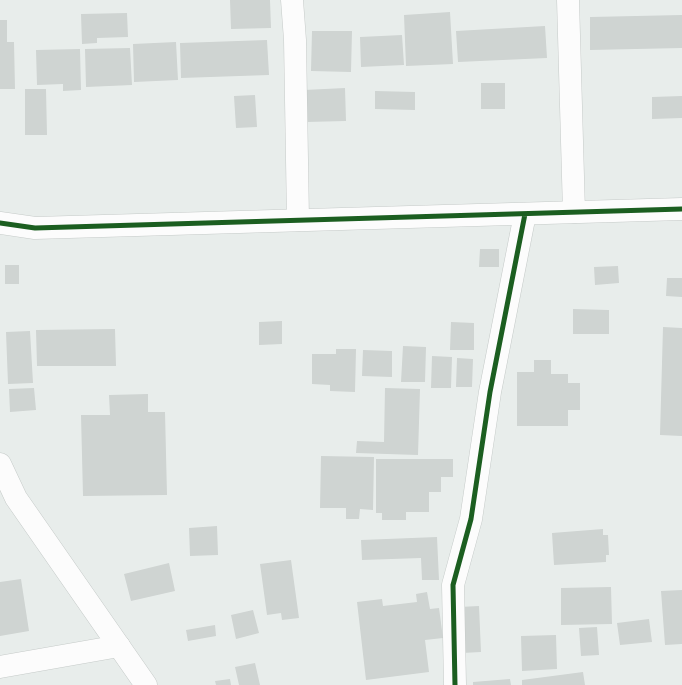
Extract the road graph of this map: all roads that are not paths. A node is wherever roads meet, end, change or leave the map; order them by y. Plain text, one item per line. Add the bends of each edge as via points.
1 (292, 0) edge
2 (568, 0) edge
3 (682, 209) edge
4 (574, 212) junction
5 (526, 214) junction
6 (298, 220) junction
7 (0, 223) edge
8 (0, 464) edge
9 (119, 646) junction
10 (0, 667) edge
11 (146, 685) edge
12 (455, 685) edge

1 - 6 street
2 - 4 street
3 - 4 street
4 - 5 street
5 - 6 street
5 - 12 street via 490,392 471,519 453,585
6 - 7 street via 35,228
8 - 9 street via 16,498
9 - 10 street
9 - 11 street

